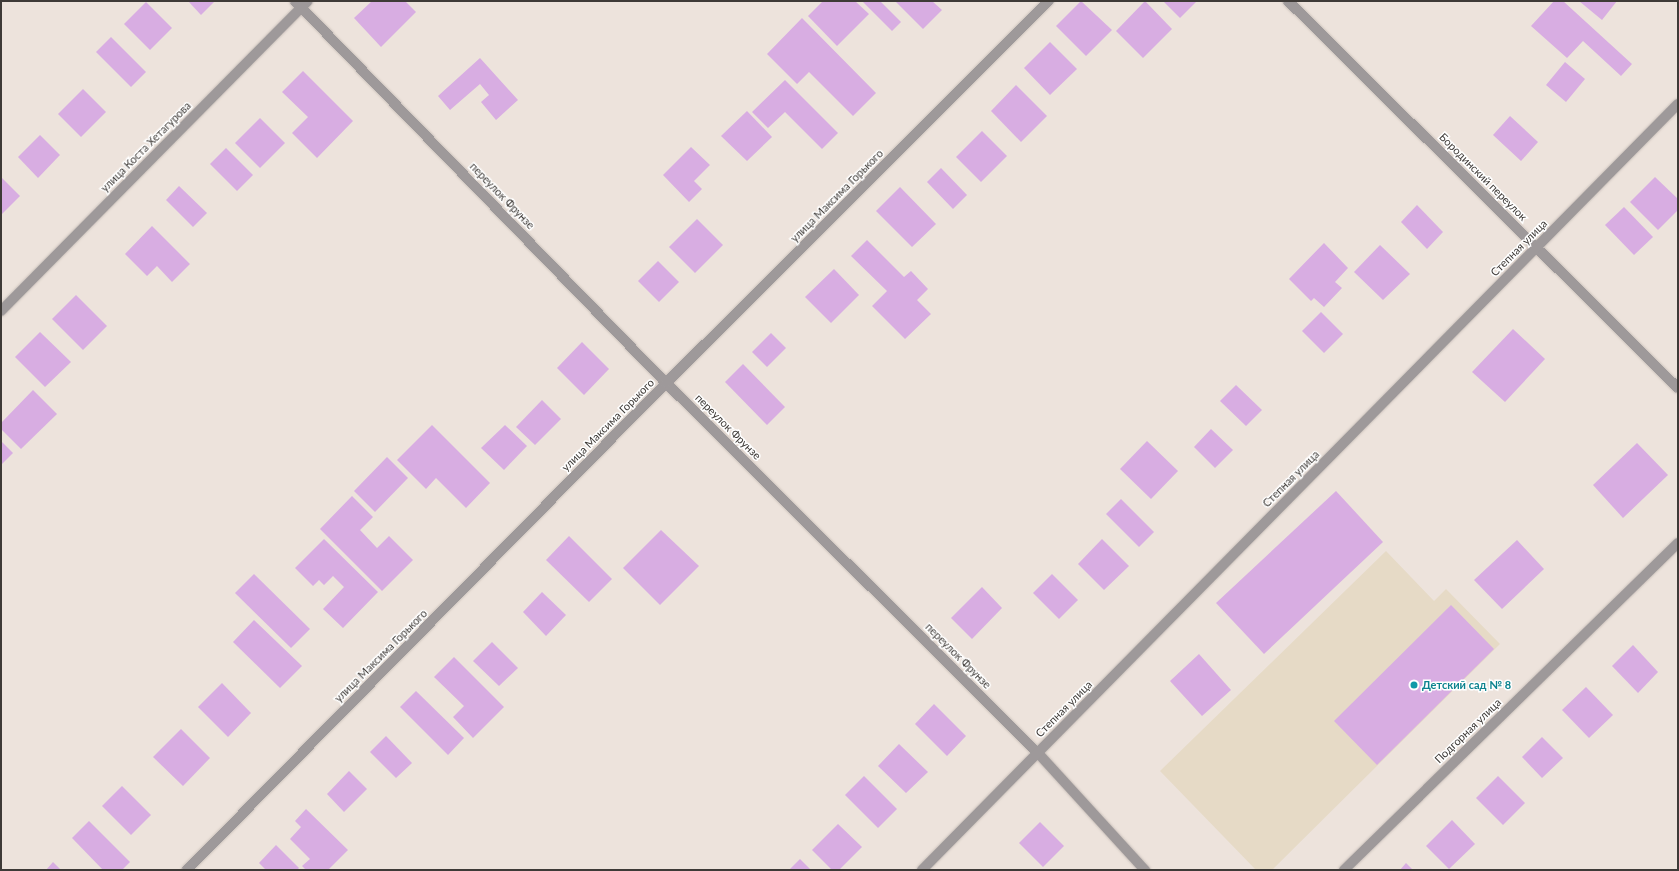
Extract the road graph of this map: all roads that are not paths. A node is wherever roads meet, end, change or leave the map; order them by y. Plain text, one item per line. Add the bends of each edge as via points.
1 (1049, 1) edge
2 (1288, 1) edge
3 (301, 3) edge
4 (1678, 104) edge
5 (1537, 247) junction
6 (1, 311) edge
7 (666, 383) junction
8 (1678, 388) edge
9 (1678, 543) edge
10 (1038, 753) junction
11 (188, 870) edge
12 (922, 870) edge
13 (1145, 870) edge
14 (1344, 870) edge

1 - 7 street, улица Максима Горького
2 - 5 street, Бородинский переулок
3 - 6 street, улица Коста Хетагурова
3 - 7 street, переулок Фрунзе
4 - 5 street, Степная улица
5 - 8 street, Бородинский переулок
5 - 10 street, Степная улица
7 - 10 street, переулок Фрунзе
7 - 11 street, улица Максима Горького
9 - 14 street, Подгорная улица
10 - 12 street, Степная улица
10 - 13 street, переулок Фрунзе

